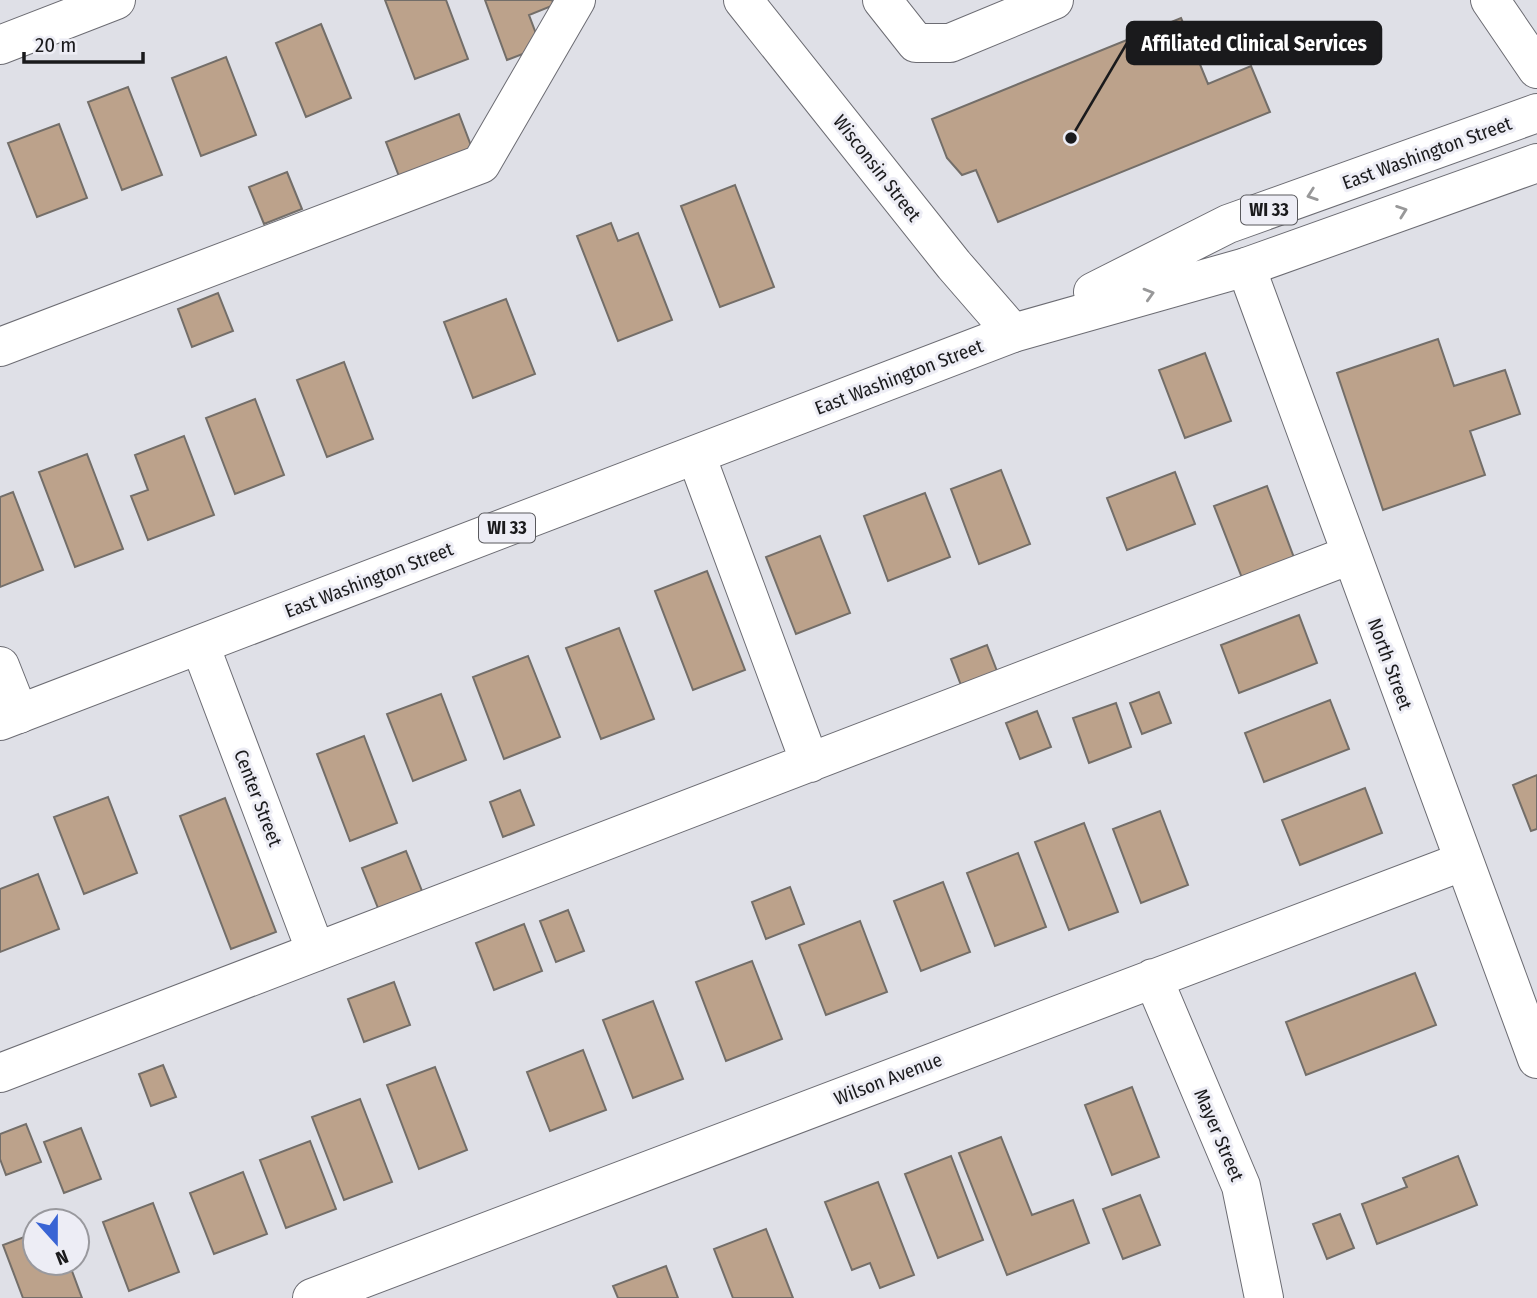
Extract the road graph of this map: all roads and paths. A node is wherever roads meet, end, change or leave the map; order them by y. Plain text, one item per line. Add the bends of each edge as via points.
1 (116, 0) edge
2 (576, 0) edge
3 (882, 0) edge
4 (1490, 0) edge
5 (1034, 4) edge
6 (760, 7) edge
7 (0, 45) edge
8 (1537, 69) edge
9 (1537, 113) edge
10 (1537, 163) edge
11 (1245, 267) junction
12 (1013, 333) junction
13 (0, 347) edge
14 (696, 455) junction
15 (1350, 555) junction
16 (200, 645) junction
17 (0, 666) edge
18 (9, 718) edge
19 (810, 763) junction
20 (1464, 861) junction
21 (316, 951) junction
22 (1153, 978) junction
23 (1537, 1059) edge
24 (0, 1073) edge
25 (312, 1298) edge
26 (1264, 1298) edge

1 - 7 street
2 - 13 street via 481,164
3 - 5 street via 916,43 950,43
4 - 8 street
6 - 12 street, Wisconsin Street via 954,265
9 -> 12 street, East Washington Street / WI 33 via 1228,224
11 -> 10 street, East Washington Street / WI 33
12 -> 11 street, East Washington Street / WI 33
11 - 15 street, North Street
12 - 14 street, East Washington Street / WI 33
14 - 16 street, East Washington Street / WI 33
14 - 19 street
15 - 19 street
15 - 20 street, North Street
16 - 18 street, East Washington Street / WI 33
16 - 21 street, Center Street
17 - 18 street
19 - 21 street
20 - 22 street, Wilson Avenue
20 - 23 street, North Street
21 - 24 street
22 - 25 street, Wilson Avenue
22 - 26 street, Mayer Street via 1241,1186

